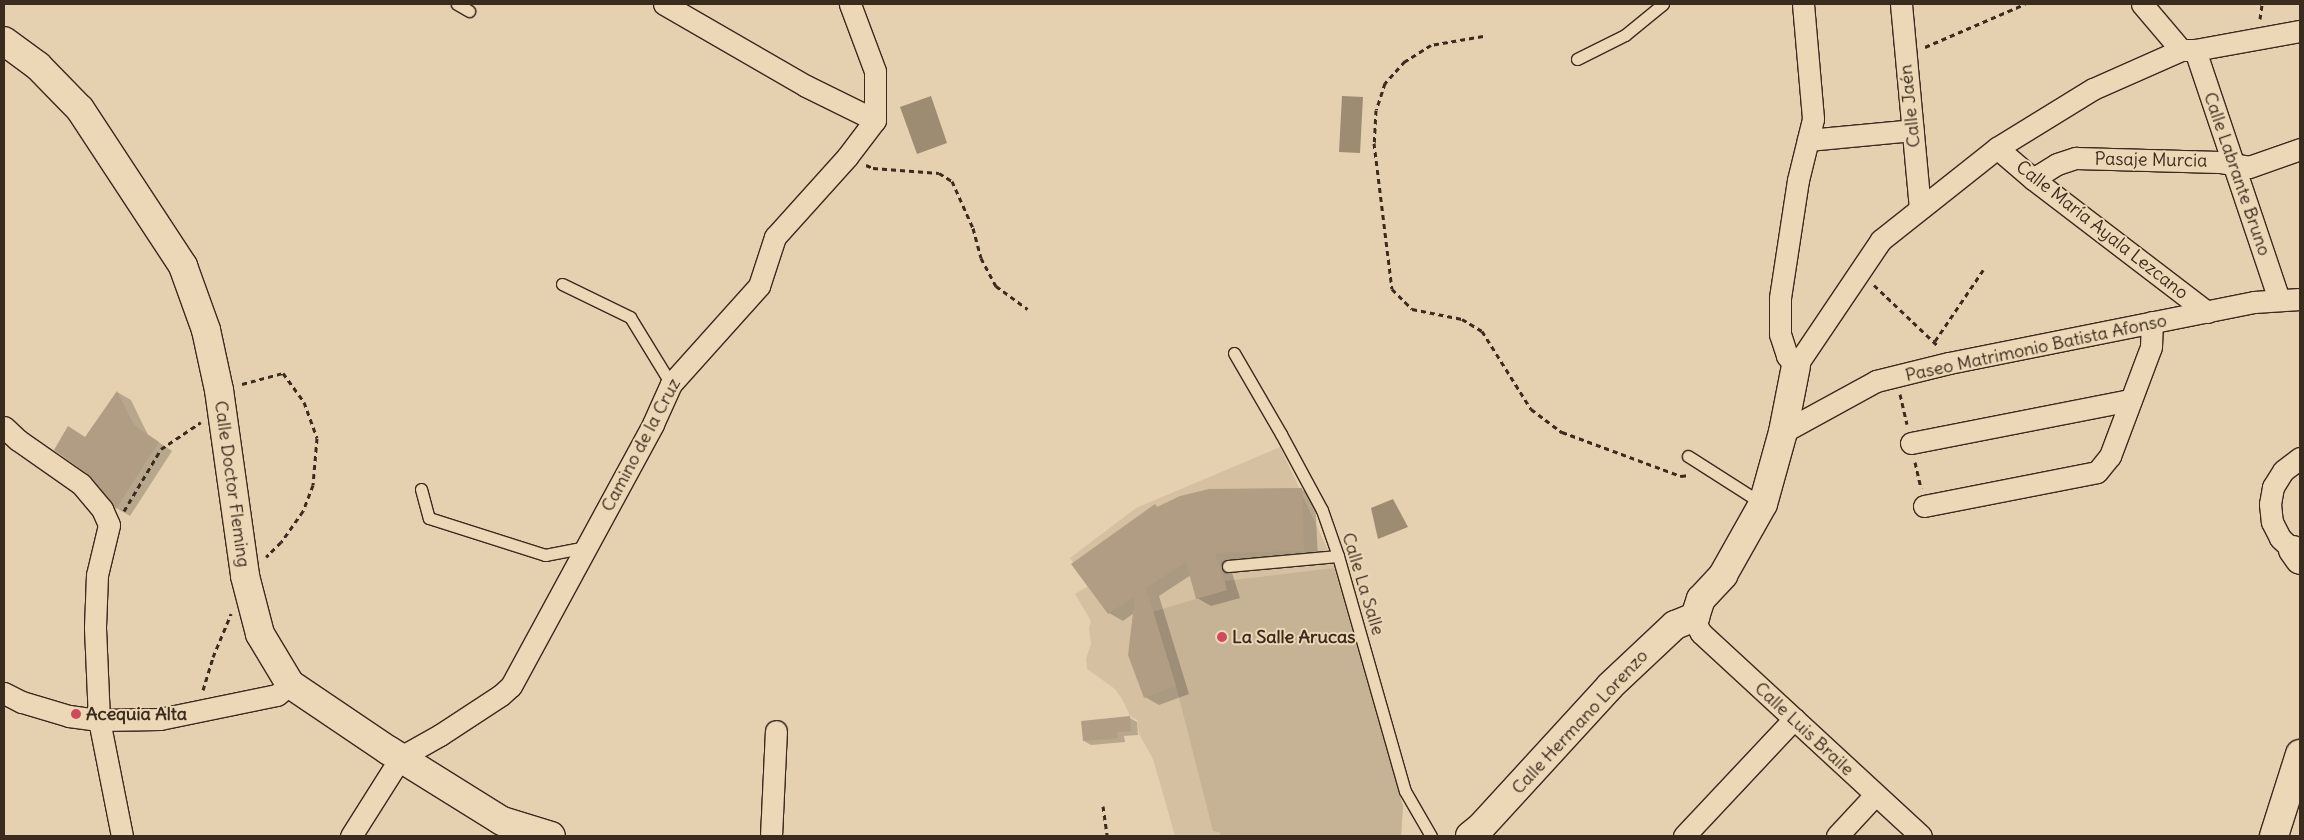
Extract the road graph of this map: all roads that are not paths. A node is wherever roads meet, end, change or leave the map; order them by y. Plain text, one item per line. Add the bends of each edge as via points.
1 (457, 4) edge
2 (664, 4) edge
3 (850, 4) edge
4 (1663, 4) edge
5 (1803, 4) edge
6 (1901, 4) edge
7 (2142, 4) edge
8 (469, 11) dead end
9 (2300, 31) edge
10 (4, 41) edge
11 (2188, 50) junction
12 (1577, 59) dead end
13 (875, 120) junction
14 (1913, 130) junction
15 (1808, 140) junction
16 (1997, 148) junction
17 (2300, 149) edge
18 (2234, 165) junction
19 (2033, 179) junction
20 (1920, 208) junction
21 (562, 284) dead end
22 (2186, 295) junction
23 (2279, 299) junction
24 (2300, 299) edge
25 (2207, 312) junction
26 (2173, 320) junction
27 (2152, 322) junction
28 (1234, 353) dead end
29 (1796, 366) junction
30 (671, 384) junction
31 (2131, 400) junction
32 (4, 427) edge
33 (1783, 432) junction
34 (1912, 443) dead end
35 (1688, 456) dead end
36 (2300, 458) edge
37 (421, 490) dead end
38 (1763, 504) junction
39 (1924, 506) dead end
40 (586, 547) junction
41 (2298, 554) edge
42 (1338, 556) junction
43 (1228, 566) dead end
44 (1695, 617) junction
45 (290, 684) junction
46 (4, 693) edge
47 (1794, 719) junction
48 (100, 720) junction
49 (776, 731) dead end
50 (2300, 754) edge
51 (401, 758) junction
52 (1875, 795) junction
53 (122, 836) edge
54 (351, 836) edge
55 (551, 836) edge
56 (771, 836) edge
57 (1431, 836) edge
58 (1470, 836) edge
59 (1684, 836) edge
60 (1838, 836) edge
61 (1921, 836) edge
62 (2274, 836) edge

1 - 8 lane
2 - 13 street via 806,86
3 - 13 street via 875,71
4 - 12 lane via 1625,35
5 - 15 street via 1813,119
6 - 14 street, Calle Jaén
7 - 11 street
9 - 11 street
10 - 45 street, Calle Doctor Fleming via 38,66 80,109 184,266 206,330 248,584 260,634
11 - 16 street via 2093,89
11 - 18 street, Calle Labrante Bruno
13 - 30 street, Camino de la Cruz via 847,157 775,237 759,286
14 - 15 street
14 - 20 street, Calle Jaén
15 - 29 street via 1798,180 1780,298 1780,334 1787,356
16 - 19 street, Calle María Ayala Lezcano
16 - 20 street
17 - 18 street, Pasaje Murcia via 2249,166
18 - 19 street, Pasaje Murcia via 2076,158 2057,164
18 - 23 street, Calle Labrante Bruno
19 - 22 street, Calle María Ayala Lezcano
20 - 29 street via 1881,240
21 - 30 lane via 630,316
22 - 25 street, Calle María Ayala Lezcano
22 - 26 street
23 - 24 street, Paseo Matrimonio Batista Afonso
23 - 25 street, Paseo Matrimonio Batista Afonso
25 - 26 street, Paseo Matrimonio Batista Afonso
26 - 27 street, Paseo Matrimonio Batista Afonso
27 - 31 street via 2151,348
27 - 33 street, Paseo Matrimonio Batista Afonso via 1876,381
28 - 42 lane, Calle La Salle via 1322,510
29 - 33 street
30 - 40 street, Camino de la Cruz via 653,424
31 - 34 street
31 - 39 street via 2110,456 2097,472
32 - 48 street via 81,484 102,509 110,526 97,575 95,628
33 - 38 street
35 - 38 lane
36 - 41 street via 2283,471 2274,487 2270,504 2272,522 2280,538
37 - 40 lane via 429,518 545,555
38 - 44 street via 1723,575 1701,600
40 - 51 street, Camino de la Cruz via 511,686
42 - 43 lane
42 - 57 lane, Calle La Salle via 1405,791
44 - 47 street, Calle Luis Braile via 1701,633
44 - 58 street, Calle Hermano Lorenzo via 1676,625 1610,686
45 - 48 street via 276,695 160,719
45 - 51 street, Calle Doctor Fleming
46 - 48 street via 69,716
47 - 52 street, Calle Luis Braile
47 - 59 street
48 - 53 street
49 - 56 street
50 - 62 street
51 - 54 street
51 - 55 street, Calle Doctor Fleming via 502,821
52 - 60 street
52 - 61 street, Calle Luis Braile

